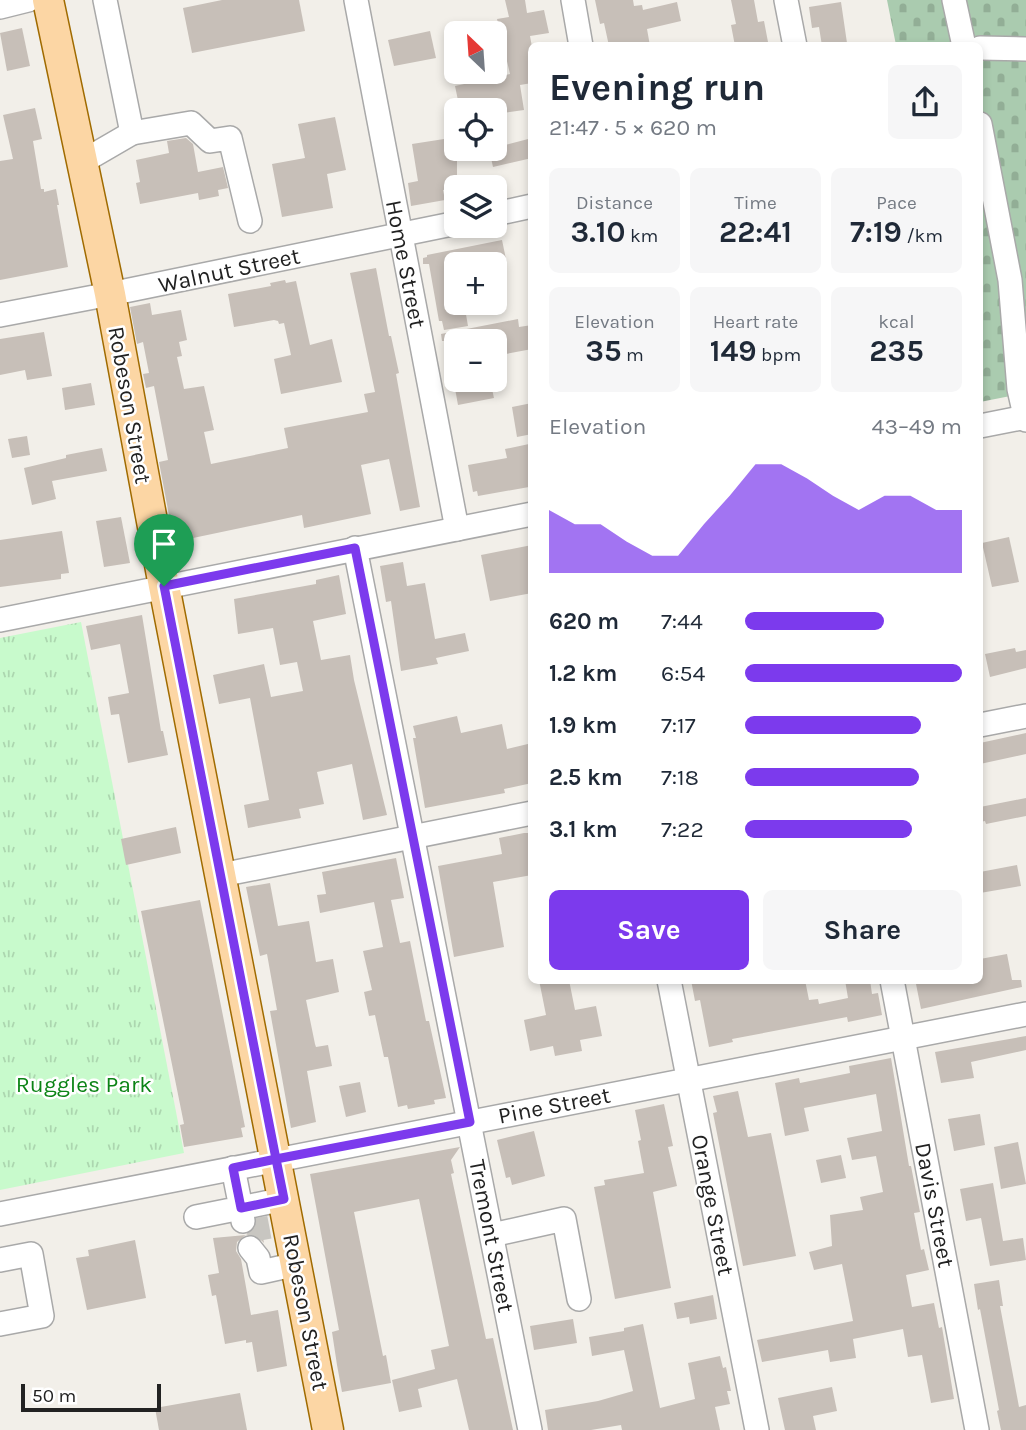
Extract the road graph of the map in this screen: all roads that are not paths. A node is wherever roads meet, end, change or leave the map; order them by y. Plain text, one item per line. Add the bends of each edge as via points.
1 (28, 0) edge
2 (48, 0) edge
3 (105, 0) edge
4 (356, 0) edge
5 (573, 0) edge
6 (786, 0) edge
7 (954, 0) edge
8 (0, 7) edge
9 (580, 42) edge
10 (794, 42) edge
11 (963, 42) edge
12 (983, 48) edge
13 (1026, 49) edge
14 (132, 133) junction
15 (983, 136) edge
16 (82, 162) junction
17 (528, 207) edge
18 (507, 211) edge
19 (250, 221) dead end
20 (444, 226) edge
21 (401, 235) junction
22 (1018, 279) edge
23 (110, 295) junction
24 (0, 314) edge
25 (1026, 418) edge
26 (983, 425) edge
27 (528, 515) edge
28 (457, 528) junction
29 (355, 548) junction
30 (164, 586) junction
31 (0, 620) edge
32 (1026, 716) edge
33 (983, 724) edge
34 (528, 814) edge
35 (414, 837) junction
36 (221, 875) junction
37 (670, 984) edge
38 (893, 984) edge
39 (1026, 1014) edge
40 (903, 1038) junction
41 (688, 1079) junction
42 (470, 1122) junction
43 (276, 1159) junction
44 (233, 1168) junction
45 (284, 1199) junction
46 (248, 1213) junction
47 (0, 1214) edge
48 (196, 1217) dead end
49 (492, 1235) junction
50 (256, 1250) tunnel mouth
51 (0, 1260) edge
52 (297, 1265) junction
53 (579, 1299) dead end
54 (0, 1324) edge
55 (328, 1430) edge
56 (530, 1430) edge
57 (757, 1430) edge
58 (977, 1430) edge

1 - 8 street
2 - 16 main road, Robeson Street
3 - 14 street
4 - 21 street, Home Street
5 - 9 street
6 - 10 street
7 - 11 street
12 - 13 street
14 - 16 street
14 - 19 street via 191,123 210,141 230,138
15 - 22 street
16 - 23 main road, Robeson Street
17 - 18 street
20 - 21 street, Walnut Street
21 - 23 street, Walnut Street
21 - 28 street, Home Street
22 - 25 street via 1019,389
23 - 24 street, Walnut Street
23 - 30 main road, Robeson Street
25 - 26 street
27 - 28 street
28 - 29 street
29 - 30 street
29 - 35 street, Tremont Street
30 - 31 street
30 - 36 main road, Robeson Street
32 - 33 street
34 - 35 street
35 - 36 street
35 - 42 street, Tremont Street
36 - 43 main road, Robeson Street
37 - 41 street, Orange Street
38 - 40 street, Davis Street
39 - 40 street, Pine Street
40 - 41 street, Pine Street
40 - 58 street, Davis Street
41 - 42 street, Pine Street
41 - 57 street, Orange Street
42 - 43 street, Pine Street
42 - 49 street, Tremont Street
43 - 44 street, Pine Street
43 - 45 main road, Robeson Street
44 - 46 street
44 - 47 street, Pine Street
45 - 46 street
45 - 52 main road, Robeson Street
46 - 48 street
49 - 53 street via 564,1219
49 - 56 street, Tremont Street
50 - 52 street via 261,1272
51 - 54 street via 31,1254 42,1315
52 - 55 main road, Robeson Street

